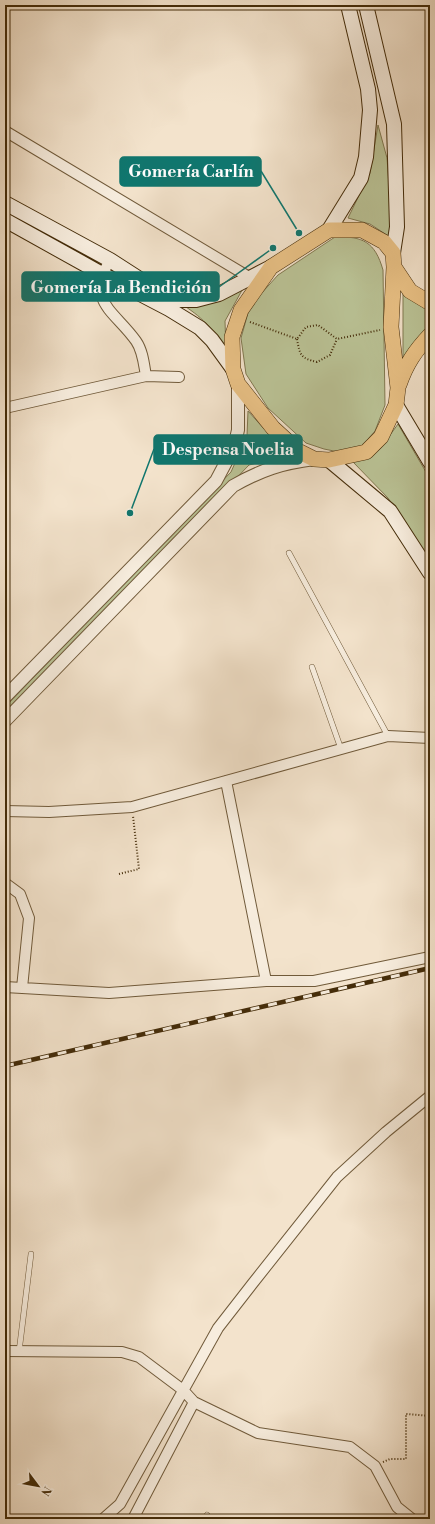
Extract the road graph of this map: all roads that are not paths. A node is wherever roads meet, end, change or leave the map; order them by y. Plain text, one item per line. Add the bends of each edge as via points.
1 (348, 5) edge
2 (366, 5) edge
3 (5, 131) edge
4 (5, 203) edge
5 (5, 220) edge
6 (329, 230) junction
7 (110, 260) junction
8 (394, 260) junction
9 (272, 267) junction
10 (102, 274) junction
11 (249, 277) junction
12 (430, 303) edge
13 (430, 335) edge
14 (233, 369) junction
15 (146, 376) junction
16 (179, 377) dead end
17 (238, 384) junction
18 (398, 388) junction
19 (396, 405) junction
20 (5, 408) edge
21 (314, 459) junction
22 (329, 460) junction
23 (430, 462) edge
24 (289, 553) dead end
25 (430, 572) edge
26 (312, 667) dead end
27 (5, 697) edge
28 (5, 721) edge
29 (388, 736) junction
30 (430, 738) edge
31 (341, 749) junction
32 (226, 781) junction
33 (5, 811) edge
34 (5, 882) edge
35 (430, 957) edge
36 (266, 981) junction
37 (5, 987) edge
38 (22, 988) junction
39 (430, 1096) edge
40 (30, 1254) dead end
41 (5, 1352) edge
42 (19, 1352) junction
43 (183, 1390) junction
44 (194, 1402) junction
45 (103, 1519) edge
46 (133, 1519) edge
47 (412, 1519) edge

1 - 6 main road via 368,89 370,110 366,157 361,178
2 - 8 main road via 394,124
3 - 11 street
4 - 7 main road
5 - 10 main road
6 - 8 main road via 362,230 384,242
6 - 9 main road
7 - 10 street
7 - 11 main road via 172,300 196,300 219,294
8 - 12 main road via 410,291
8 - 18 main road via 392,327
9 - 11 main road
9 - 14 main road via 241,310 232,337
10 - 14 main road via 200,328
10 - 15 street via 101,296 107,309 137,342
13 - 18 main road via 414,352 404,368
14 - 17 main road
15 - 16 street
15 - 20 street
17 - 21 main road via 273,428 298,451
17 - 27 street via 238,430 234,448 216,481
18 - 19 main road
19 - 22 main road via 381,437 366,452
19 - 23 main road
21 - 22 main road
21 - 28 street via 287,462 264,470 233,486
22 - 25 main road via 390,511
24 - 29 lane
26 - 31 lane
29 - 30 street
29 - 31 street
31 - 32 street
32 - 33 street via 132,807 49,812
32 - 36 street
34 - 38 street via 20,894 29,918
35 - 36 street via 314,981
36 - 38 street via 109,993
37 - 38 street
39 - 43 street via 337,1177 218,1328
40 - 42 lane
41 - 42 street
42 - 43 street via 122,1352 139,1357
43 - 44 street
43 - 45 street via 120,1504
44 - 46 street
44 - 47 street via 258,1433 350,1448 375,1466 397,1507

